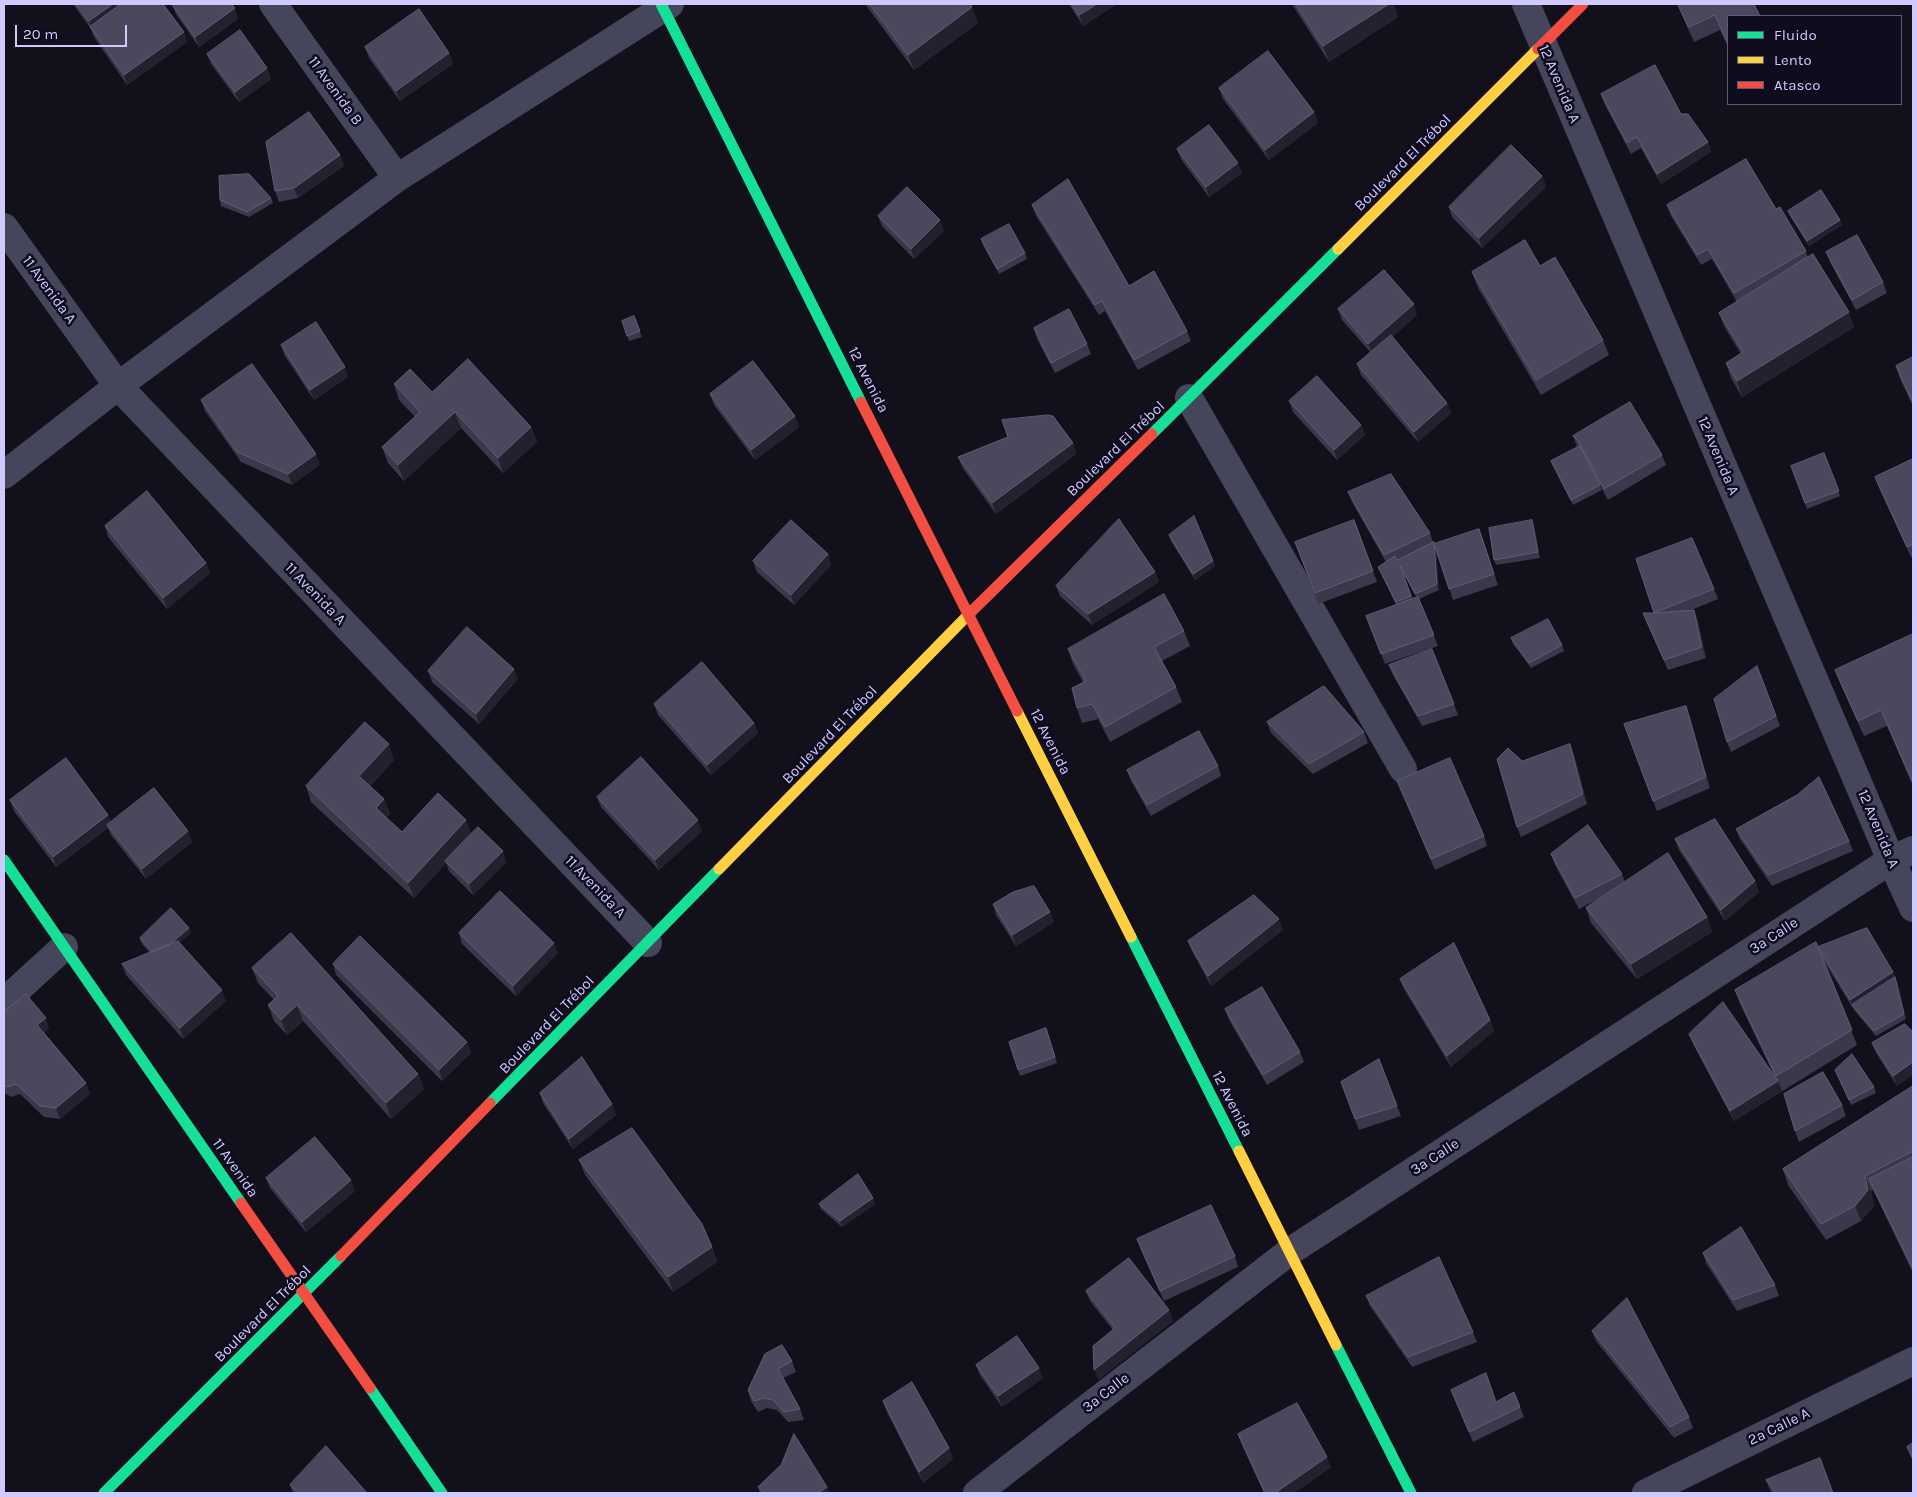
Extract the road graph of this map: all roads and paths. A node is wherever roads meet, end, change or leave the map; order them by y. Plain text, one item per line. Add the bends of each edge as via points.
1 (273, 4) edge
2 (1526, 4) edge
3 (1582, 4) edge
4 (665, 5) edge
5 (1542, 44) junction
6 (397, 178) junction
7 (4, 227) edge
8 (118, 386) junction
9 (1189, 398) junction
10 (4, 475) edge
11 (969, 614) junction
12 (1403, 769) dead end
13 (1902, 855) edge
14 (4, 860) edge
15 (1913, 908) edge
16 (648, 943) junction
17 (64, 947) junction
18 (4, 1002) edge
19 (1289, 1252) junction
20 (304, 1294) junction
21 (1913, 1361) edge
22 (104, 1493) edge
23 (442, 1493) edge
24 (977, 1493) edge
25 (1411, 1493) edge
26 (1646, 1493) edge

1 - 6 street, 11 Avenida B
2 - 5 street, 12 Avenida A
3 - 5 street, Boulevard El Trébol
4 - 6 street
4 - 11 street, 12 Avenida
5 - 9 street, Boulevard El Trébol
5 - 13 street, 12 Avenida A
6 - 8 street
7 - 8 street, 11 Avenida A
8 - 10 street
8 - 16 street, 11 Avenida A
9 - 11 street, Boulevard El Trébol
9 - 12 street
11 - 16 street, Boulevard El Trébol
11 - 19 street, 12 Avenida
13 - 15 street, 12 Avenida A
13 - 19 street, 3a Calle
14 - 17 street, 11 Avenida
16 - 20 street, Boulevard El Trébol
17 - 18 street
17 - 20 street, 11 Avenida
19 - 24 street, 3a Calle
19 - 25 street, 12 Avenida
20 - 22 street, Boulevard El Trébol
20 - 23 street, 11 Avenida
21 - 26 street, 2a Calle A

